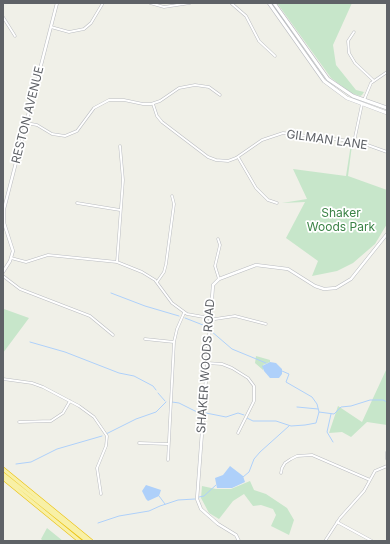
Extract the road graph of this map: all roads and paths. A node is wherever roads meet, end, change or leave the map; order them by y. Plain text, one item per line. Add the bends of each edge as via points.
1 (57, 3) edge
2 (103, 3) edge
3 (150, 3) edge
4 (190, 3) edge
5 (231, 3) edge
6 (270, 3) edge
7 (274, 3) edge
8 (3, 17) edge
9 (51, 27) junction
10 (354, 32) dead end
11 (14, 36) dead end
12 (275, 56) dead end
13 (387, 72) edge
14 (374, 81) junction
15 (220, 95) dead end
16 (364, 100) junction
17 (153, 104) junction
18 (362, 104) junction
19 (387, 108) edge
20 (387, 113) edge
21 (26, 123) junction
22 (354, 142) junction
23 (120, 146) dead end
24 (387, 152) edge
25 (238, 157) junction
26 (172, 196) dead end
27 (77, 203) dead end
28 (277, 203) dead end
29 (120, 210) junction
30 (387, 234) edge
31 (218, 239) dead end
32 (11, 258) junction
33 (117, 262) junction
34 (3, 272) edge
35 (3, 276) edge
36 (219, 278) junction
37 (157, 282) junction
38 (184, 313) junction
39 (209, 318) junction
40 (266, 324) dead end
41 (113, 335) dead end
42 (145, 339) dead end
43 (174, 342) junction
44 (207, 363) junction
45 (3, 379) edge
46 (70, 401) junction
47 (19, 422) dead end
48 (238, 433) dead end
49 (139, 443) dead end
50 (168, 444) junction
51 (387, 452) edge
52 (387, 459) edge
53 (168, 460) dead end
54 (387, 466) edge
55 (3, 469) edge
56 (281, 473) dead end
57 (3, 474) edge
58 (3, 480) edge
59 (370, 480) junction
60 (102, 494) dead end
61 (337, 522) junction
62 (80, 541) edge
63 (87, 541) edge
64 (91, 541) edge
65 (238, 541) edge
66 (326, 541) edge
67 (372, 541) edge

1 - 9 street, RESTON AVENUE
2 - 9 street via 91,23 84,29 68,32
3 - 4 street via 164,7
5 - 12 street via 243,12 259,41
6 - 18 main road via 317,74 338,93
7 - 16 main road via 324,74 343,90
8 - 11 street
9 - 21 street, RESTON AVENUE
10 - 14 street via 348,41 349,53 355,63
13 - 14 street
14 - 16 street via 369,86
15 - 17 street via 209,87 190,86 174,91
16 - 18 street
16 - 19 main road
17 - 21 street via 117,99 105,102 94,108 80,128 66,136 52,134 37,125
17 - 25 street, GILMAN LANE via 162,122 208,157 224,161
18 - 20 main road
18 - 22 street
21 - 32 street, RESTON AVENUE via 3,214 12,247
22 - 24 street, GILMAN LANE
22 - 25 street, GILMAN LANE via 282,133 262,140
23 - 29 street via 123,180
25 - 28 street via 256,188 268,200
26 - 37 street via 174,204 166,264
27 - 29 street
29 - 33 street
30 - 36 street via 351,279 336,288 320,288 291,270 261,266 251,266
31 - 36 street via 220,245 215,266
32 - 33 street via 26,262 48,255
32 - 34 street
33 - 37 street via 142,272
35 - 41 street via 20,289 90,316
36 - 39 street, SHAKER WOODS ROAD via 212,287
37 - 38 street via 172,303
38 - 39 street
38 - 43 street
39 - 40 street via 235,316
39 - 44 street, SHAKER WOODS ROAD
42 - 43 street
43 - 50 street
44 - 48 street via 232,368 248,378 254,386 254,400
44 - 65 street, SHAKER WOODS ROAD via 197,501 206,513 236,536
45 - 46 street via 32,383
46 - 47 street via 63,413 51,421
46 - 60 street via 94,417 107,436 96,474
49 - 50 street
50 - 53 street
51 - 52 street
54 - 59 street via 377,470
55 - 64 highway
56 - 59 street via 282,468 291,459 312,455
57 - 63 highway
58 - 62 highway
59 - 61 street via 364,491
61 - 66 street
61 - 67 street

